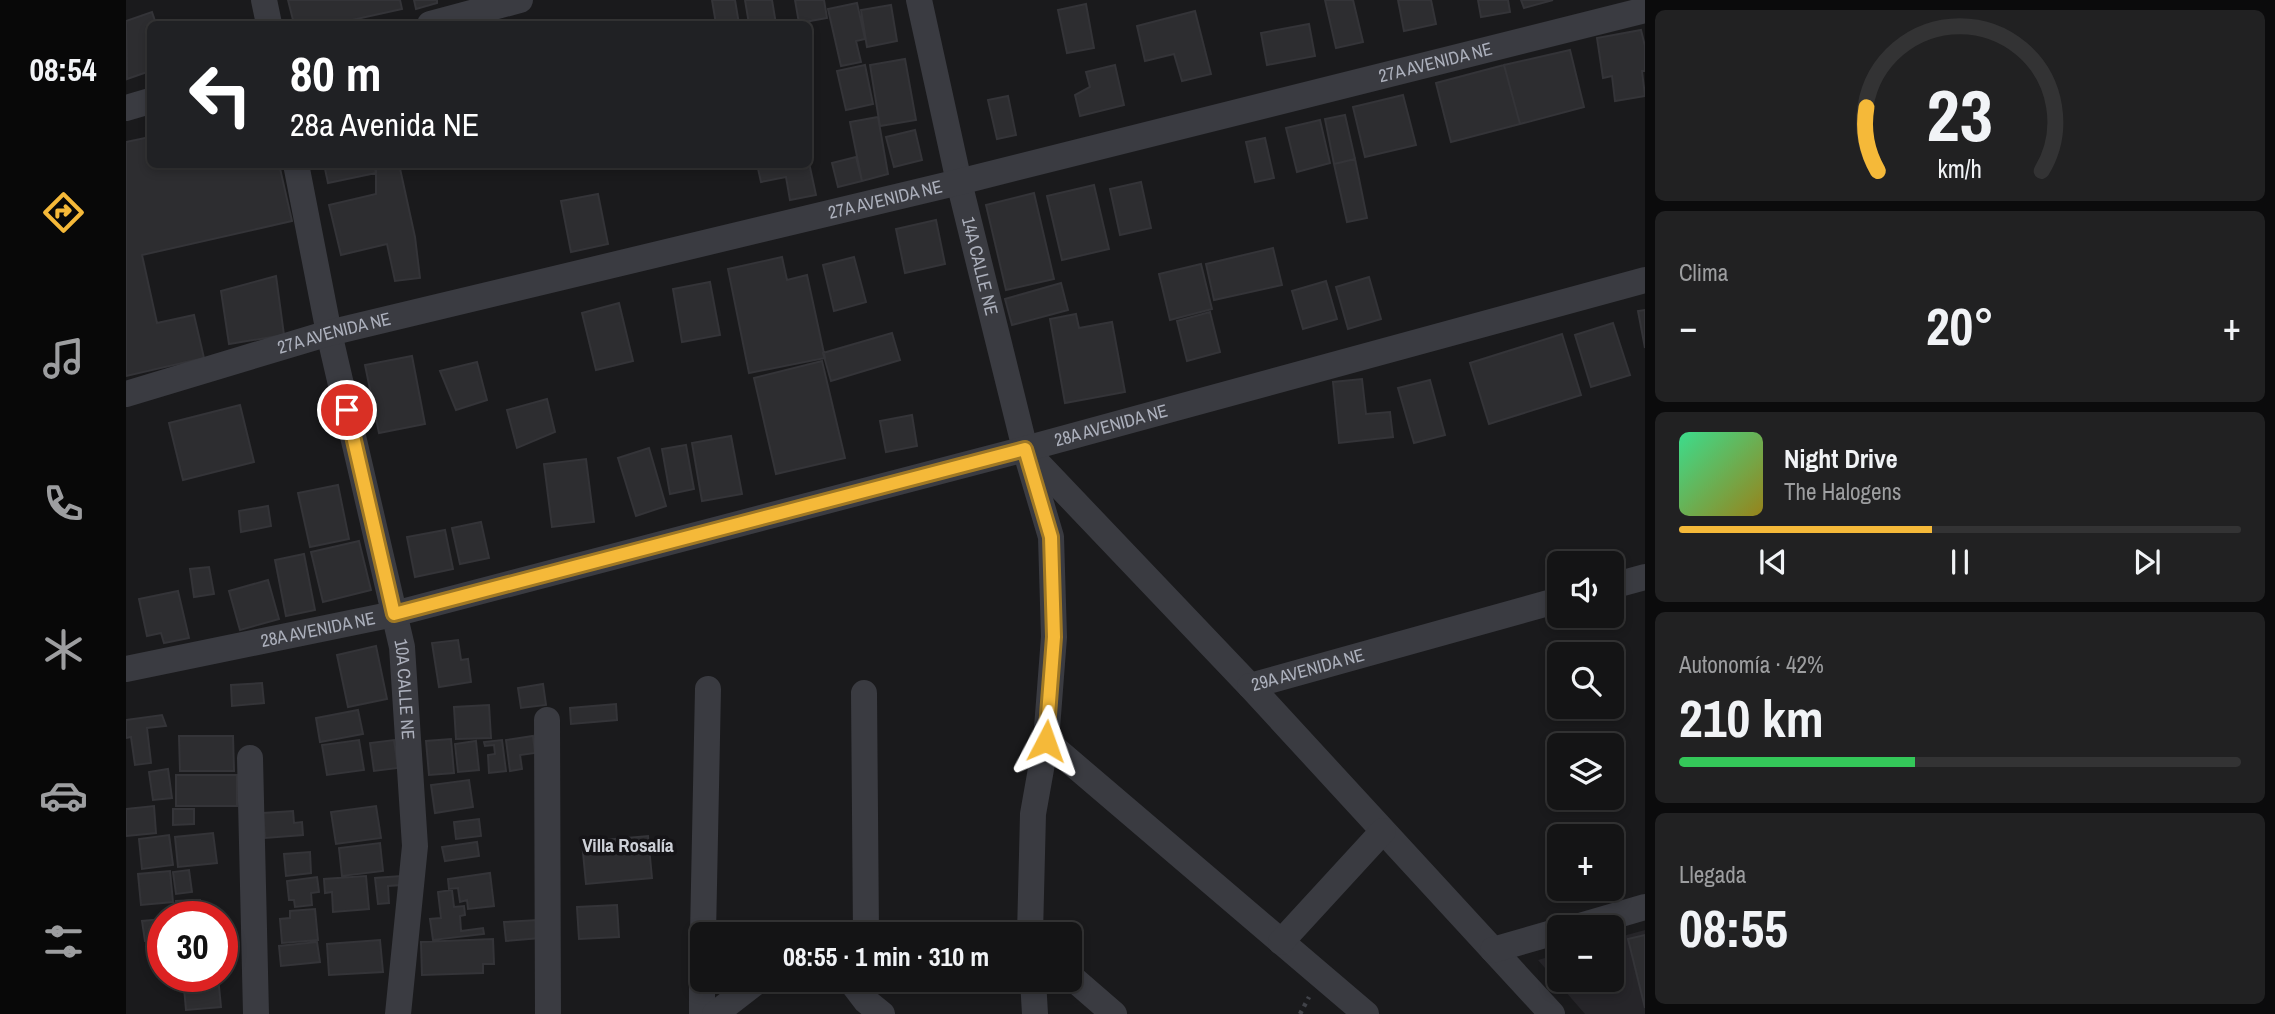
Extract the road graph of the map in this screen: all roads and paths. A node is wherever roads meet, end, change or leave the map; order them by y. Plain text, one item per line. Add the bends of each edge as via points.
1 (264, 0) edge
2 (520, 0) edge
3 (919, 0) edge
4 (1645, 10) edge
5 (268, 21) edge
6 (441, 21) edge
7 (147, 102) edge
8 (126, 108) edge
9 (297, 168) edge
10 (959, 182) junction
11 (1645, 280) edge
12 (329, 334) junction
13 (126, 394) edge
14 (1025, 449) junction
15 (1645, 577) edge
16 (1624, 583) edge
17 (1547, 603) edge
18 (394, 614) junction
19 (126, 669) edge
20 (1250, 686) junction
21 (708, 689) dead end
22 (863, 693) dead end
23 (547, 720) dead end
24 (1046, 741) junction
25 (250, 758) dead end
26 (1383, 831) junction
27 (1645, 907) edge
28 (1618, 915) edge
29 (703, 922) edge
30 (866, 922) edge
31 (1030, 922) edge
32 (1547, 935) edge
33 (1281, 942) junction
34 (1493, 950) junction
35 (1082, 986) edge
36 (702, 992) edge
37 (743, 992) edge
38 (1034, 992) edge
39 (256, 1014) edge
40 (398, 1014) edge
41 (548, 1014) edge
42 (702, 1014) edge
43 (715, 1014) edge
44 (1035, 1014) edge
45 (1114, 1014) edge
46 (1366, 1014) edge
47 (1552, 1014) edge

1 - 5 street
2 - 6 street
3 - 10 street, 14A CALLE NE
4 - 10 street, 27A AVENIDA NE
7 - 8 street
9 - 12 street, 10A CALLE NE
10 - 12 street, 27A AVENIDA NE
10 - 14 street, 14A CALLE NE
11 - 14 street, 28A AVENIDA NE
12 - 13 street, 27A AVENIDA NE
12 - 18 street, 10A CALLE NE
14 - 18 street, 28A AVENIDA NE
14 - 20 street, 29A AVENIDA NE
14 - 24 street, 14A CALLE NE via 1051,537 1054,637
15 - 16 street
17 - 20 street, 29A AVENIDA NE
18 - 19 street, 28A AVENIDA NE
18 - 40 street, 10A CALLE NE via 402,647 415,846
20 - 26 street
21 - 29 street
22 - 30 street
23 - 41 street
24 - 31 street, 14A CALLE NE via 1033,814
24 - 33 street
25 - 39 street
26 - 33 street
26 - 34 street
27 - 28 street
32 - 34 street
33 - 46 street
34 - 47 street
35 - 45 street
36 - 42 street
37 - 43 street
38 - 44 street

